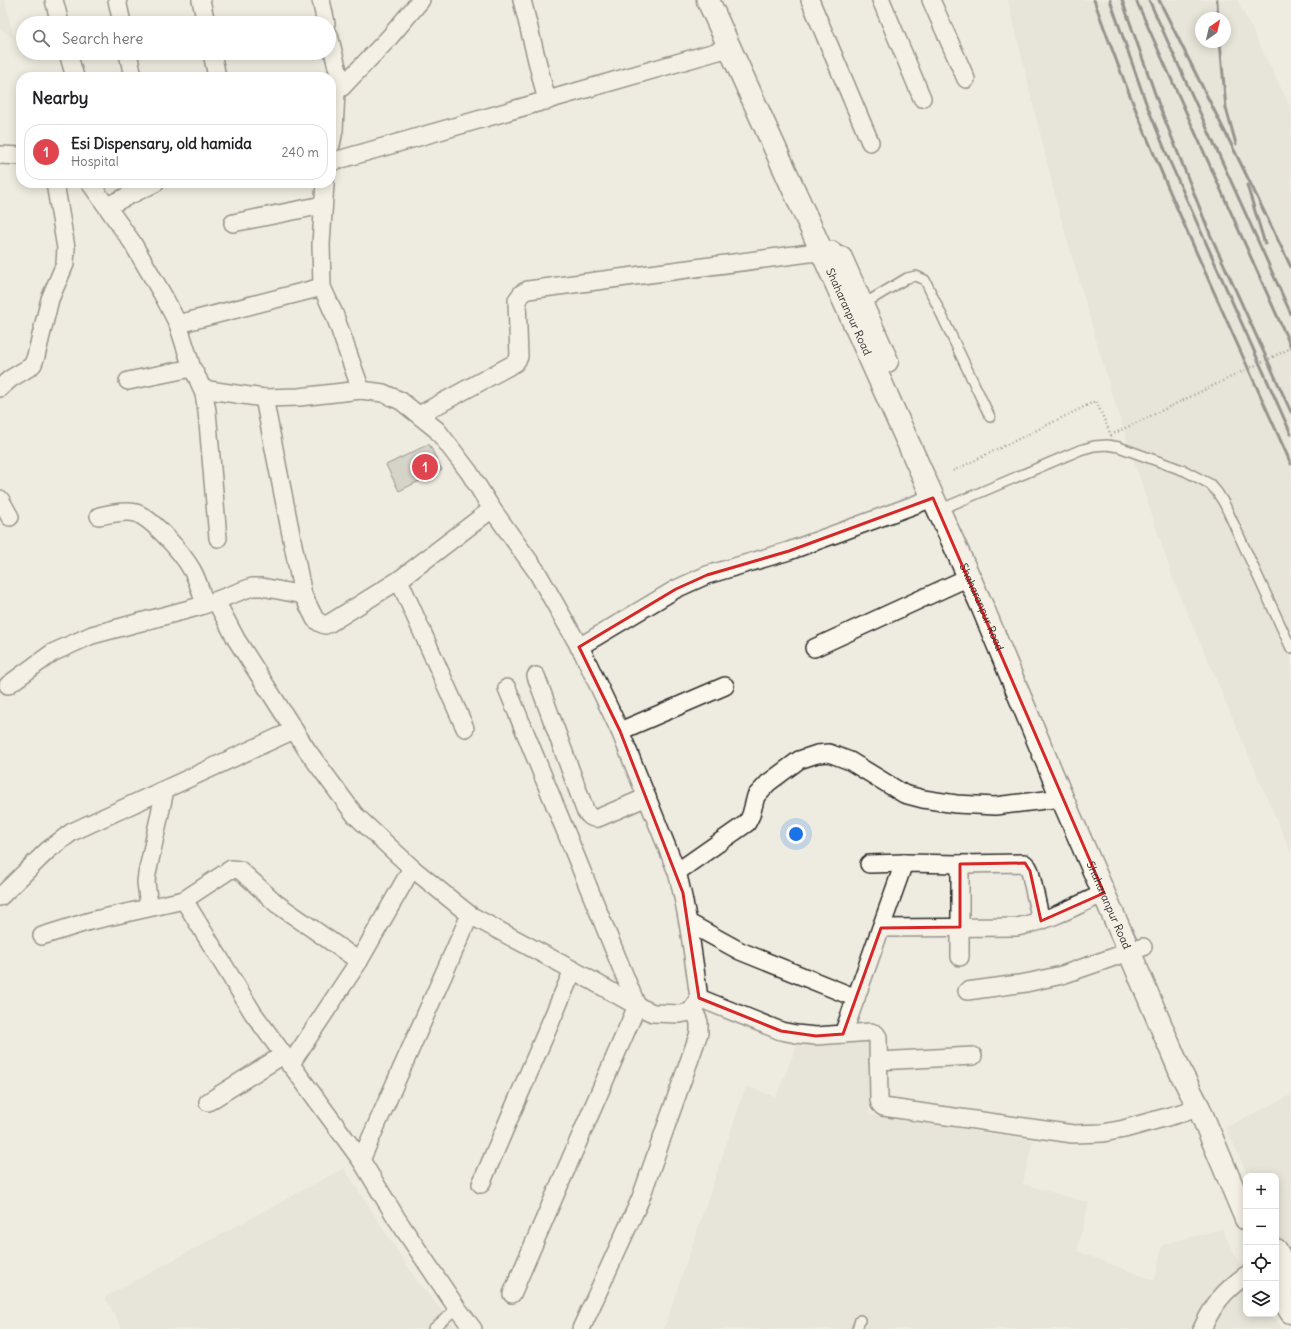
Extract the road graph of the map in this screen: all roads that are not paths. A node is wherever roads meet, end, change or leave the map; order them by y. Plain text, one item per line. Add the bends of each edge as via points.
1 (54, 0) edge
2 (117, 0) edge
3 (201, 0) edge
4 (321, 0) edge
5 (421, 0) edge
6 (522, 0) edge
7 (708, 0) edge
8 (723, 0) edge
9 (810, 0) edge
10 (881, 0) edge
11 (931, 0) edge
12 (58, 16) edge
13 (120, 16) edge
14 (204, 16) edge
15 (324, 16) edge
16 (729, 48) junction
17 (70, 60) edge
18 (129, 60) edge
19 (213, 60) edge
20 (332, 60) edge
21 (74, 72) edge
22 (132, 72) edge
23 (216, 72) edge
24 (334, 72) edge
25 (966, 79) dead end
26 (336, 91) edge
27 (922, 98) dead end
28 (546, 101) junction
29 (870, 142) dead end
30 (0, 155) edge
31 (16, 156) edge
32 (336, 161) edge
33 (56, 188) edge
34 (93, 188) edge
35 (144, 188) edge
36 (325, 188) edge
37 (323, 205) junction
38 (106, 206) junction
39 (233, 224) dead end
40 (829, 250) junction
41 (322, 287) junction
42 (862, 305) junction
43 (178, 324) junction
44 (192, 368) junction
45 (128, 381) dead end
46 (0, 388) edge
47 (202, 389) junction
48 (360, 390) junction
49 (264, 398) junction
50 (419, 415) junction
51 (990, 417) dead end
52 (0, 499) edge
53 (940, 504) junction
54 (492, 509) junction
55 (99, 516) dead end
56 (10, 517) dead end
57 (218, 538) dead end
58 (968, 577) junction
59 (399, 580) junction
60 (303, 595) junction
61 (210, 602) junction
62 (579, 647) junction
63 (814, 648) dead end
64 (1291, 648) edge
65 (536, 676) dead end
66 (8, 685) dead end
67 (725, 686) dead end
68 (506, 688) dead end
69 (464, 728) dead end
70 (294, 730) junction
71 (620, 731) junction
72 (165, 790) junction
73 (647, 796) junction
74 (1062, 798) junction
75 (904, 863) junction
76 (869, 864) dead end
77 (960, 864) junction
78 (412, 868) junction
79 (677, 872) junction
80 (1104, 893) junction
81 (0, 897) edge
82 (184, 900) junction
83 (149, 907) junction
84 (470, 915) junction
85 (1041, 921) junction
86 (689, 923) junction
87 (960, 927) junction
88 (881, 928) junction
89 (42, 936) dead end
90 (1136, 949) junction
91 (960, 957) dead end
92 (359, 961) junction
93 (574, 970) junction
94 (967, 991) dead end
95 (856, 998) junction
96 (696, 1003) junction
97 (637, 1006) junction
98 (843, 1034) junction
99 (973, 1056) dead end
100 (286, 1060) junction
101 (878, 1061) junction
102 (208, 1102) dead end
103 (1199, 1108) junction
104 (361, 1160) junction
105 (1243, 1177) edge
106 (481, 1184) dead end
107 (1243, 1212) edge
108 (1279, 1256) edge
109 (1243, 1277) edge
110 (1291, 1281) edge
111 (1279, 1293) edge
112 (512, 1294) dead end
113 (457, 1308) junction
114 (1291, 1312) edge
115 (433, 1329) edge
116 (473, 1329) edge
117 (581, 1329) edge
118 (1202, 1329) edge

1 - 12 street
2 - 13 street
3 - 14 street
4 - 15 street
5 - 26 street via 388,39
6 - 28 street
7 - 16 main road, Shaharanpur Road
8 - 40 main road, Shaharanpur Road
9 - 29 street
10 - 27 street
11 - 25 street
16 - 28 street
16 - 40 main road, Shaharanpur Road
17 - 21 street
18 - 22 street
19 - 23 street
20 - 24 street
28 - 32 street
30 - 31 street
33 - 46 street via 66,248 65,264 50,299 33,364
34 - 38 street
35 - 38 street
36 - 37 street
37 - 39 street
37 - 41 street
38 - 43 street via 132,242
40 - 42 main road, Shaharanpur Road
40 - 50 street via 528,290 517,300 518,360
40 - 53 main road, Shaharanpur Road
41 - 43 street
41 - 48 street via 335,316
42 - 51 lane via 907,278 916,276 925,280
42 - 53 main road, Shaharanpur Road
43 - 44 street
44 - 45 street
44 - 47 street
47 - 49 street
47 - 57 street via 208,410
48 - 49 street
48 - 50 street via 384,393
49 - 60 street
50 - 54 street via 437,430 469,472
52 - 56 street
53 - 58 main road, Shaharanpur Road
53 - 62 street via 707,575 676,589
53 - 64 lane via 1094,446 1119,447 1184,471 1210,484 1221,497
53 - 90 main road, Shaharanpur Road
54 - 59 street
54 - 62 street via 537,572
55 - 61 street via 135,513 151,522 175,547 192,570
58 - 63 street
58 - 74 main road, Shaharanpur Road
59 - 60 street via 325,625 315,619
59 - 69 street
60 - 61 street via 252,587
61 - 66 street via 92,635 52,653
61 - 70 street
62 - 71 street
65 - 73 street via 585,810 590,817 598,818
67 - 71 street
68 - 97 street
70 - 72 street
70 - 78 street via 355,815
71 - 73 street
72 - 81 street via 72,832 48,850
72 - 83 street via 147,874
73 - 79 street
74 - 79 street via 995,806 923,800 904,794 835,754 817,754 799,760 768,782 756,796 747,822
74 - 80 main road, Shaharanpur Road
75 - 76 street
75 - 77 street
75 - 88 street
77 - 85 street via 1026,864 1030,871
77 - 87 street
78 - 84 street
78 - 92 street
79 - 86 street
80 - 85 street
80 - 90 main road, Shaharanpur Road
82 - 83 street
82 - 92 street via 231,868 238,869 277,904
82 - 100 street via 253,1013
83 - 89 street
84 - 93 street
84 - 104 street
85 - 87 street via 1016,927
86 - 95 street via 740,951
86 - 96 street
87 - 88 street
87 - 91 street
88 - 95 street
90 - 94 street via 1062,974 1026,983
90 - 103 main road, Shaharanpur Road via 1181,1073
90 - 105 main road, Shaharanpur Road via 1213,1105
92 - 100 street
93 - 97 street
93 - 106 street
95 - 98 street
96 - 97 street via 690,1012 668,1015 653,1013
96 - 98 street via 781,1031 803,1035
96 - 117 street via 700,1027 697,1040 640,1200
97 - 112 street
98 - 101 street via 876,1034
99 - 101 street
100 - 102 street
100 - 104 street
101 - 103 street via 879,1100 884,1107 1081,1134 1117,1130
103 - 107 main road, Shaharanpur Road
104 - 113 street
108 - 110 main road
109 - 118 street via 1218,1299
111 - 114 main road
113 - 115 lane
113 - 116 street

